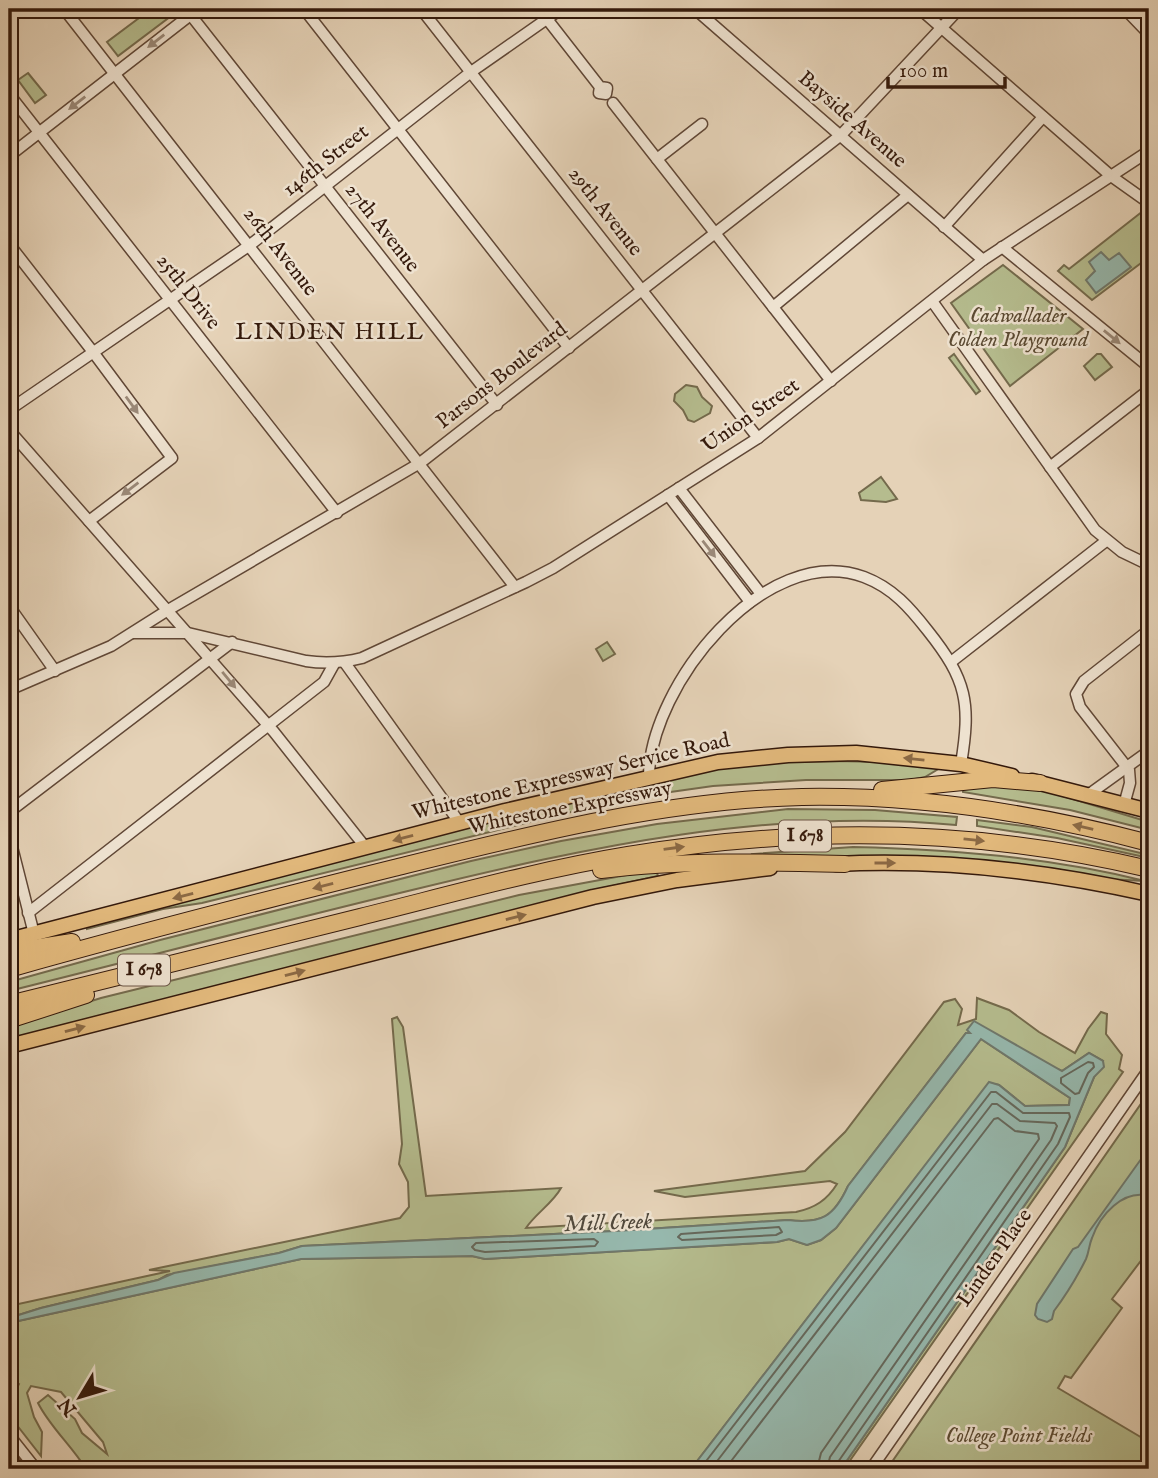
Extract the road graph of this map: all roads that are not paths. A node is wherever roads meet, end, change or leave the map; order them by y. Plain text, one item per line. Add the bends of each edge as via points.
1 (64, 9) edge
2 (304, 9) edge
3 (421, 9) edge
4 (561, 9) edge
5 (695, 9) edge
6 (920, 9) edge
7 (959, 9) edge
8 (1125, 9) edge
9 (191, 11) edge
10 (547, 19) junction
11 (942, 28) junction
12 (1149, 34) edge
13 (471, 72) junction
14 (115, 74) junction
15 (600, 87) dead end
16 (9, 94) edge
17 (613, 103) dead end
18 (1043, 117) junction
19 (702, 124) dead end
20 (398, 129) junction
21 (39, 133) junction
22 (841, 135) junction
23 (1149, 151) edge
24 (9, 156) edge
25 (657, 159) junction
26 (1111, 176) junction
27 (325, 186) junction
28 (908, 195) junction
29 (1149, 203) edge
30 (944, 227) junction
31 (715, 233) junction
32 (9, 244) edge
33 (250, 245) junction
34 (1002, 247) junction
35 (983, 260) junction
36 (642, 290) junction
37 (170, 300) junction
38 (932, 301) junction
39 (773, 307) junction
40 (569, 348) junction
41 (93, 352) junction
42 (1149, 368) edge
43 (831, 381) junction
44 (1149, 390) edge
45 (497, 405) junction
46 (9, 410) edge
47 (9, 430) edge
48 (758, 438) junction
49 (420, 463) junction
50 (1050, 467) junction
51 (679, 488) junction
52 (668, 495) junction
53 (337, 513) junction
54 (89, 521) junction
55 (1106, 541) junction
56 (1149, 565) edge
57 (515, 587) junction
58 (761, 594) junction
59 (750, 602) junction
60 (9, 606) edge
61 (168, 610) junction
62 (1149, 630) edge
63 (133, 633) junction
64 (188, 633) junction
65 (232, 642) junction
66 (210, 658) junction
67 (951, 662) junction
68 (340, 663) junction
69 (55, 671) junction
70 (9, 690) edge
71 (269, 727) junction
72 (1149, 751) edge
73 (961, 764) junction
74 (1128, 768) junction
75 (649, 776) junction
76 (1040, 783) junction
77 (1088, 795) junction
78 (786, 798) junction
79 (1124, 805) junction
80 (1149, 811) edge
81 (9, 812) edge
82 (459, 822) junction
83 (9, 835) edge
84 (1149, 843) edge
85 (366, 848) junction
86 (845, 864) junction
87 (1149, 869) edge
88 (487, 885) junction
89 (1149, 894) edge
90 (269, 899) junction
91 (29, 913) junction
92 (34, 934) junction
93 (280, 936) junction
94 (9, 940) edge
95 (9, 952) edge
96 (9, 969) edge
97 (9, 1004) edge
98 (9, 1020) edge
99 (9, 1046) edge
100 (1149, 1069) edge
101 (9, 1435) edge
102 (9, 1455) edge
103 (20, 1469) edge
104 (36, 1469) edge
105 (871, 1469) edge

1 - 14 street, 26th Avenue
2 - 20 street
3 - 13 street, 29th Avenue
4 - 10 street, 146th Street
5 - 22 street, Bayside Avenue
6 - 11 street
7 - 11 street, Parsons Boulevard
8 - 12 street
9 -> 14 street
9 - 27 street, 27th Avenue
10 - 13 street, 146th Street
10 - 15 street
11 - 18 street
11 - 22 street, Parsons Boulevard
13 - 20 street, 146th Street
13 - 36 street, 29th Avenue
14 -> 21 street
14 - 33 street, 26th Avenue
16 - 21 street, 25th Drive
17 - 25 street
18 - 26 street
18 - 30 street
19 - 25 street
20 - 27 street, 146th Street
20 - 40 street
21 - 24 street
21 - 37 street, 25th Drive
22 - 28 street, Bayside Avenue
22 - 31 street, Parsons Boulevard
23 - 26 street, Union Street
25 - 31 street
26 - 29 street
26 - 34 street, Union Street
27 - 33 street, 146th Street
27 - 45 street, 27th Avenue
28 - 30 street, Bayside Avenue
28 - 39 street
30 - 35 street, Bayside Avenue
31 - 36 street, Parsons Boulevard
31 - 39 street
32 - 41 street
33 - 37 street, 146th Street
33 - 49 street, 26th Avenue
34 - 35 street, Union Street
34 -> 42 street
35 - 38 street, Union Street
36 - 40 street, Parsons Boulevard
36 - 48 street, 29th Avenue
37 - 41 street, 146th Street
37 - 53 street, 25th Drive
38 - 43 street, Union Street
38 - 50 street
39 - 43 street
40 - 45 street, Parsons Boulevard
41 - 46 street, 146th Street
41 -> 54 street via 172,458
43 - 48 street, Union Street
44 - 50 street
45 - 49 street, Parsons Boulevard
47 - 54 street
48 - 51 street, Union Street
49 - 53 street, Parsons Boulevard
49 - 57 street, 26th Avenue
50 - 55 street
51 - 52 street, Union Street
51 - 58 street
52 - 57 street, Union Street
52 -> 59 street
53 - 61 street, Parsons Boulevard
54 - 61 street
55 - 56 street
55 - 67 street
57 - 68 street, Union Street via 362,659
58 - 59 street
58 - 67 street via 788,579 815,572 864,578 904,602
59 - 75 street via 715,635 681,682 659,730
60 - 69 street
61 - 63 street, Parsons Boulevard
61 - 64 street
62 - 74 street via 1087,678 1076,694 1080,707
63 - 64 street
63 - 69 street, Parsons Boulevard
64 - 65 street
64 - 66 street
65 - 66 street
65 - 68 street via 306,661
66 -> 71 street
66 - 81 street
67 - 73 street via 967,706
68 - 71 street
68 - 82 street
69 - 70 street, Parsons Boulevard
71 - 85 street
71 - 91 street
72 - 74 street
73 -> 75 main road, Whitestone Expressway Service Road via 856,753 788,755 718,762
73 - 76 main road, Whitestone Expressway Service Road
74 - 77 street
74 - 79 street
75 - 82 main road, Whitestone Expressway Service Road
76 - 77 main road, Whitestone Expressway Service Road
76 - 78 highway via 993,779
77 - 79 main road, Whitestone Expressway Service Road
84 -> 78 highway, Whitestone Expressway / I 678 via 1058,821 958,805 873,798
78 -> 90 highway, Whitestone Expressway / I 678 via 687,807 561,829
79 - 80 main road, Whitestone Expressway Service Road
82 -> 85 main road, Whitestone Expressway Service Road
83 - 91 street
85 -> 92 main road, Whitestone Expressway Service Road
86 - 88 highway via 650,865
86 -> 89 main road via 1001,869
99 -> 86 main road via 607,894 718,874
88 -> 87 highway, I 678 via 669,849 817,835 966,839 1049,849
88 - 93 highway, I 678
90 - 95 highway
90 - 96 highway, Whitestone Expressway / I 678
91 - 92 street
92 - 94 main road, Whitestone Expressway Service Road
93 - 97 highway, I 678
93 - 98 highway
100 - 105 street, Linden Place
101 - 104 street
102 - 103 street

